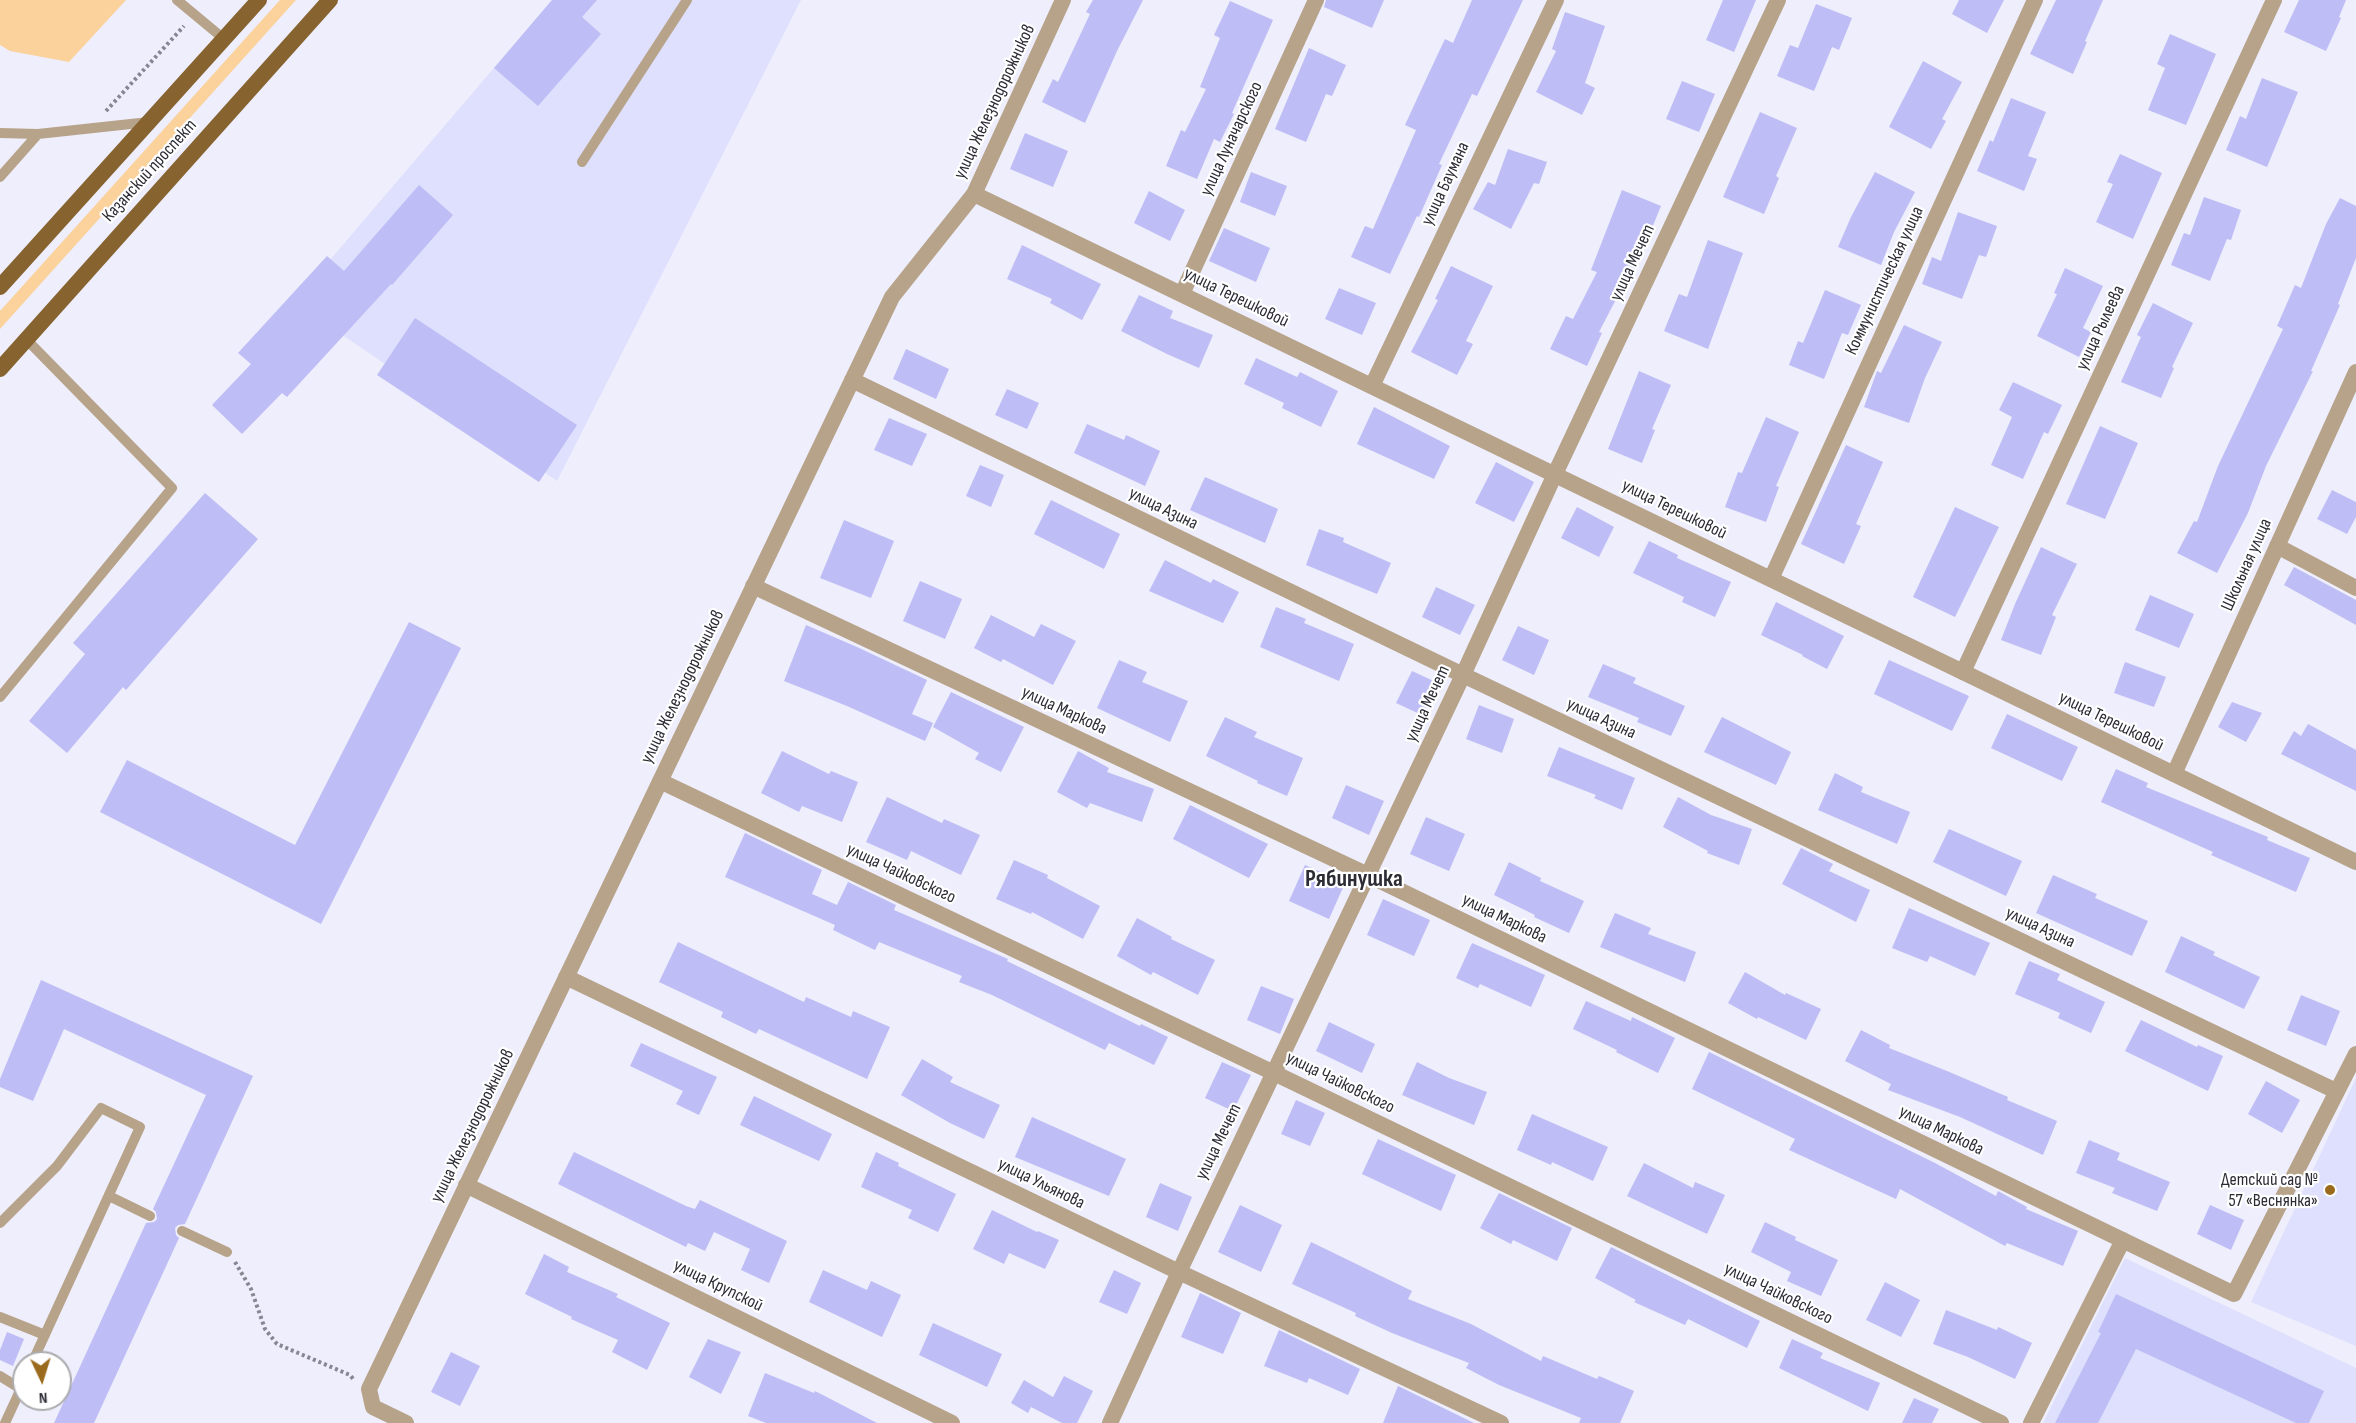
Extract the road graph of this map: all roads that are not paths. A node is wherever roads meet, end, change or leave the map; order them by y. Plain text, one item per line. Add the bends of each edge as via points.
1 (177, 0) edge
2 (260, 0) edge
3 (330, 0) edge
4 (687, 0) edge
5 (1063, 0) edge
6 (1316, 0) edge
7 (1556, 0) edge
8 (1778, 0) edge
9 (2035, 0) edge
10 (2274, 0) edge
11 (224, 39) junction
12 (149, 122) junction
13 (0, 133) edge
14 (38, 134) junction
15 (582, 162) dead end
16 (0, 177) edge
17 (974, 194) junction
18 (0, 287) edge
19 (1182, 294) junction
20 (26, 339) junction
21 (0, 369) edge
22 (2356, 372) edge
23 (852, 380) junction
24 (1372, 386) junction
25 (1555, 474) junction
26 (2277, 546) junction
27 (1771, 579) junction
28 (753, 586) junction
29 (2356, 588) edge
30 (1964, 672) junction
31 (1463, 675) junction
32 (0, 697) edge
33 (2174, 774) junction
34 (660, 781) junction
35 (2356, 862) edge
36 (1368, 875) junction
37 (566, 977) junction
38 (2356, 1054) edge
39 (1274, 1073) junction
40 (2336, 1091) junction
41 (466, 1185) junction
42 (109, 1196) junction
43 (150, 1216) dead end
44 (0, 1223) edge
45 (182, 1231) dead end
46 (2123, 1240) junction
47 (227, 1252) road end
48 (1179, 1272) junction
49 (0, 1317) edge
50 (45, 1335) junction
51 (38, 1351) edge
52 (12, 1407) edge
53 (5, 1423) edge
54 (406, 1423) edge
55 (952, 1423) edge
56 (1110, 1423) edge
57 (1501, 1423) edge
58 (2001, 1423) edge
59 (2031, 1423) edge

1 - 11 lane
2 - 11 main road, Казанский проспект
3 - 20 main road, Казанский проспект
4 - 15 lane
5 - 17 street, улица Железнодорожников
6 - 19 street, улица Луначарского
7 - 24 street, улица Баумана
8 - 25 street, улица Мечет
9 - 27 street, Коммунистическая улица
10 - 30 street, улица Рылеева
11 - 12 main road, Казанский проспект
12 - 14 lane
12 - 18 main road, Казанский проспект
13 - 14 lane
14 - 16 lane
17 - 19 street, улица Терешковой
17 - 23 street, улица Железнодорожников via 892,297
19 - 24 street, улица Терешковой
20 - 21 main road, Казанский проспект
20 - 32 lane via 172,488
22 - 26 street, Школьная улица
23 - 28 street, улица Железнодорожников
23 - 31 street, улица Азина
24 - 25 street, улица Терешковой
25 - 27 street, улица Терешковой
25 - 31 street, улица Мечет
26 - 29 street
26 - 33 street, Школьная улица
27 - 30 street, улица Терешковой
28 - 34 street, улица Железнодорожников
28 - 36 street, улица Маркова
30 - 33 street, улица Терешковой
31 - 36 street, улица Мечет
31 - 40 street, улица Азина
33 - 35 street, улица Терешковой
34 - 37 street, улица Железнодорожников
34 - 39 street, улица Чайковского
36 - 39 street, улица Мечет
36 - 46 street, улица Маркова
37 - 41 street, улица Железнодорожников
37 - 48 street, улица Ульянова
38 - 40 street
39 - 48 street, улица Мечет
39 - 58 street, улица Чайковского
40 - 46 street, улица Маркова via 2234,1294
41 - 54 street, улица Железнодорожников via 369,1389 373,1407
41 - 55 street, улица Крупской
42 - 43 lane
42 - 44 lane via 140,1127 101,1108 57,1166
42 - 50 lane
45 - 47 lane
46 - 59 street
48 - 56 street, улица Мечет
48 - 57 street, улица Ульянова
49 - 50 lane
50 - 51 lane
52 - 53 lane

